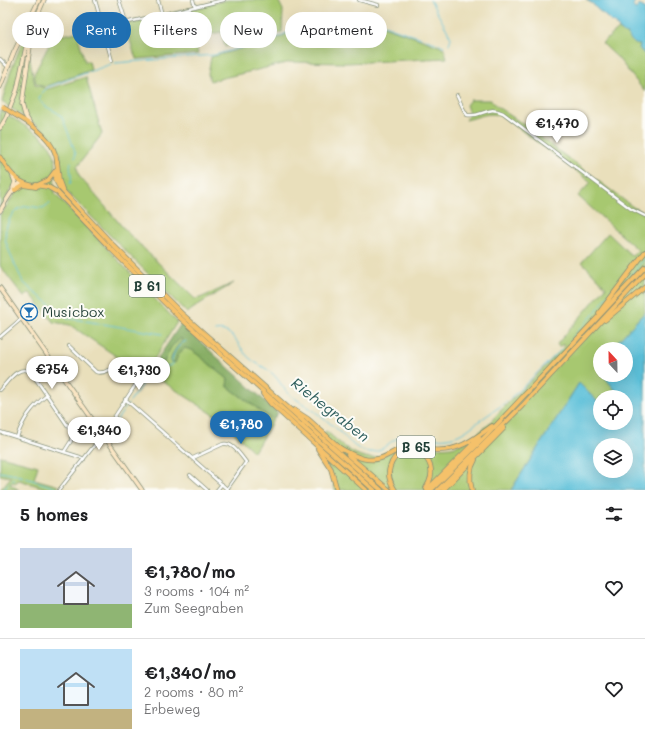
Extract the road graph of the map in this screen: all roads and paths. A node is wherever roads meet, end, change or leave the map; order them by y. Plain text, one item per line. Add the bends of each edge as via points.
1 (39, 0) edge
2 (44, 0) edge
3 (95, 0) edge
4 (119, 0) edge
5 (158, 0) edge
6 (193, 0) edge
7 (224, 0) edge
8 (359, 0) edge
9 (378, 6) dead end
10 (195, 7) junction
11 (38, 12) edge
12 (98, 12) edge
13 (123, 12) edge
14 (161, 12) edge
15 (174, 12) edge
16 (26, 48) edge
17 (29, 48) edge
18 (108, 48) edge
19 (0, 59) edge
20 (112, 61) dead end
21 (7, 66) junction
22 (0, 87) edge
23 (457, 95) dead end
24 (1, 107) edge
25 (33, 127) junction
26 (0, 128) edge
27 (1, 158) edge
28 (57, 161) junction
29 (56, 170) junction
30 (11, 173) junction
31 (22, 182) junction
32 (35, 185) junction
33 (53, 189) junction
34 (13, 191) junction
35 (64, 193) junction
36 (0, 211) edge
37 (645, 216) edge
38 (645, 252) edge
39 (645, 267) edge
40 (645, 274) edge
41 (645, 287) edge
42 (1, 291) edge
43 (21, 319) junction
44 (592, 324) junction
45 (596, 328) junction
46 (0, 337) edge
47 (69, 346) dead end
48 (253, 383) junction
49 (531, 388) junction
50 (0, 390) edge
51 (47, 395) junction
52 (125, 399) junction
53 (282, 402) junction
54 (522, 406) junction
55 (492, 426) junction
56 (0, 432) edge
57 (102, 434) junction
58 (17, 437) junction
59 (312, 441) junction
60 (340, 448) junction
61 (64, 452) junction
62 (480, 453) junction
63 (192, 458) junction
64 (84, 459) junction
65 (190, 475) dead end
66 (222, 484) junction
67 (59, 490) edge
68 (142, 490) edge
69 (206, 490) edge
70 (217, 490) edge
71 (228, 490) edge
72 (337, 490) edge
73 (366, 490) edge
74 (374, 490) edge
75 (381, 490) edge
76 (390, 490) edge
77 (395, 490) edge
78 (426, 490) edge
79 (431, 490) edge
80 (438, 490) edge
81 (443, 490) edge
82 (472, 490) edge

1 - 21 main road
2 - 11 main road
3 - 12 street
4 - 13 street
5 - 14 street
6 - 10 street
7 - 10 street
8 - 9 street
10 - 15 street
16 - 26 main road via 17,90
17 - 25 main road via 22,100 23,112
18 - 20 street
19 - 21 street
21 - 22 main road
23 - 37 street via 465,113 475,116 492,110 503,113 631,209
24 - 25 main road, bridge
25 - 28 main road via 51,145
27 - 30 main road
28 - 29 main road, B 61
28 - 35 highway via 59,180
29 - 32 main road via 48,180
29 - 35 highway, B 61 via 56,182
30 - 31 main road
30 - 34 main road via 15,182
31 - 32 main road
31 - 34 main road
32 - 33 highway
33 - 34 highway via 23,185
33 - 48 highway, B 61 via 137,276
34 - 36 main road
35 - 53 highway, B 61 via 172,304
38 - 44 highway
39 - 44 highway, B 65
40 - 45 highway
41 - 45 highway
42 - 43 main road
43 - 46 street
43 - 57 main road
44 - 49 highway, B 65
45 - 54 highway
47 - 52 street via 96,372 101,373 122,366 140,378
48 - 59 highway via 271,404
48 - 74 highway, B 61
49 - 55 highway, B 65
49 - 79 highway
50 - 51 street via 18,371 26,370 31,372
51 - 58 street via 26,416
51 - 61 street via 73,433
52 - 57 street
52 - 63 street
53 - 60 highway, B 65 via 308,420
53 - 75 highway, B 61
54 - 62 highway
54 - 80 highway
55 - 60 highway, B 65 via 473,441 449,450 409,446 371,460 357,458
55 - 78 highway
56 - 58 street
57 - 64 street
57 - 68 main road
58 - 61 street
59 - 72 highway via 331,469
59 - 73 highway
60 - 76 highway
61 - 64 street
62 - 81 highway
62 - 82 highway via 470,472
63 - 66 street
63 - 71 street via 223,444 230,444 246,462
64 - 67 street
65 - 69 street
66 - 70 street
66 - 71 street
77 - 78 highway via 389,480 392,462 396,456 410,451 420,453 430,463 432,476

